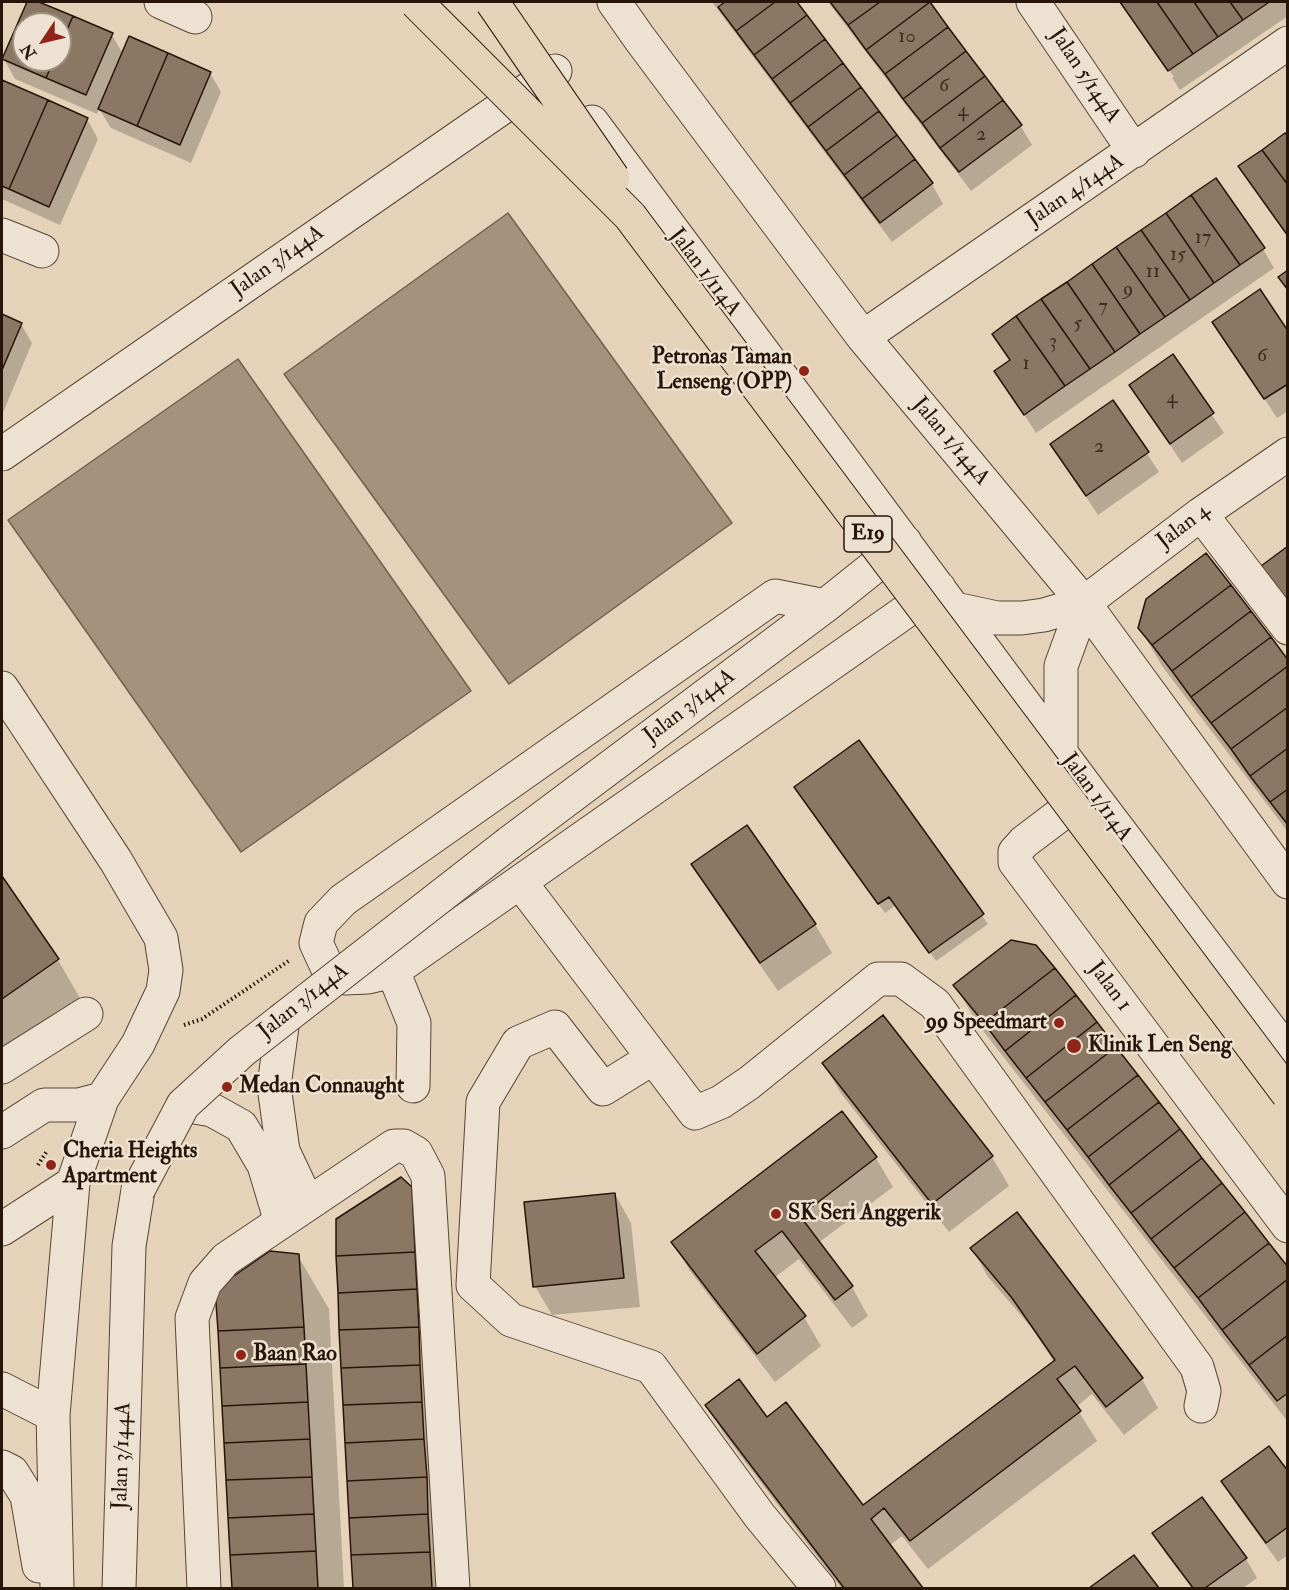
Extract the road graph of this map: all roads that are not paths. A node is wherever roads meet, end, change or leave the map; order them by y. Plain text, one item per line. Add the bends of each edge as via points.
1 (161, 2) edge
2 (416, 2) edge
3 (448, 2) edge
4 (492, 2) edge
5 (505, 2) edge
6 (614, 2) edge
7 (1033, 2) edge
8 (195, 17) dead end
9 (1287, 43) edge
10 (555, 71) junction
11 (1134, 150) junction
12 (632, 206) junction
13 (2, 235) edge
14 (42, 251) dead end
15 (863, 337) junction
16 (2, 454) edge
17 (1287, 454) edge
18 (1201, 514) junction
19 (905, 542) junction
20 (947, 598) junction
21 (1084, 603) junction
22 (825, 606) junction
23 (1287, 628) edge
24 (2, 688) edge
25 (1060, 751) junction
26 (1090, 792) junction
27 (520, 882) junction
28 (1287, 882) edge
29 (393, 971) junction
30 (86, 1014) dead end
31 (283, 1018) junction
32 (1287, 1053) edge
33 (653, 1058) junction
34 (2, 1067) edge
35 (1287, 1082) edge
36 (413, 1086) dead end
37 (1287, 1094) edge
38 (90, 1102) junction
39 (183, 1105) junction
40 (5, 1123) edge
41 (73, 1183) junction
42 (308, 1204) junction
43 (277, 1224) junction
44 (1287, 1226) edge
45 (2, 1229) edge
46 (2, 1389) edge
47 (1201, 1406) dead end
48 (53, 1414) junction
49 (2, 1467) edge
50 (43, 1588) edge
51 (57, 1588) edge
52 (119, 1588) edge
53 (204, 1588) edge
54 (453, 1588) edge
55 (819, 1588) edge

1 - 8 street
2 - 37 highway, E19, bridge via 630,216
3 - 12 highway, E19
4 - 12 highway, bridge
5 - 10 street, Jalan 1/114A
6 - 15 street, Jalan 1/144A
7 - 11 street, Jalan 5/144A
9 - 11 street, Jalan 4/144A
10 - 16 street, Jalan 3/144A
10 - 19 street, Jalan 1/114A
11 - 15 street, Jalan 4/144A
12 - 35 highway, E19
13 - 14 street
15 - 21 street, Jalan 1/144A
17 - 18 street, Jalan 4
18 - 21 street, Jalan 4
18 - 23 street
19 - 20 street, Jalan 1/114A
19 - 22 street
20 - 21 street via 997,618 1044,615
20 - 25 street, Jalan 1/114A
20 - 27 street
21 - 25 street via 1061,666
21 - 28 street, Jalan 1/144A
22 - 29 street via 775,596 343,900 321,923 316,943 328,969 345,978
22 - 31 street, Jalan 3/144A, bridge
24 - 38 street via 116,861 161,938 163,991 138,1044
25 - 26 street, Jalan 1/114A
26 - 32 street, Jalan 1/114A
26 - 44 street, Jalan 1 via 1024,842 1015,852 1016,862
27 - 29 street
27 - 33 street
29 - 36 street via 414,1023
30 - 34 street
31 - 39 street, Jalan 3/144A, bridge
31 - 42 street via 274,1086 283,1151
33 - 47 street via 694,1113 721,1102 749,1083 878,979 901,979 935,1004 1197,1367 1204,1391
33 - 55 street via 603,1089 555,1027 518,1043 483,1102 473,1285 511,1320 651,1367 759,1515
38 - 40 street via 44,1105
38 - 41 street
39 - 43 street via 212,1110 241,1126 264,1165 278,1212
39 - 52 street, Jalan 3/144A, bridge via 138,1190 129,1246
41 - 45 street
41 - 48 street
42 - 43 street
42 - 54 street via 394,1146 405,1146 416,1153 428,1176
43 - 53 street via 226,1259 205,1283 192,1318
46 - 48 street
48 - 51 street
49 - 50 street via 12,1472 27,1496

